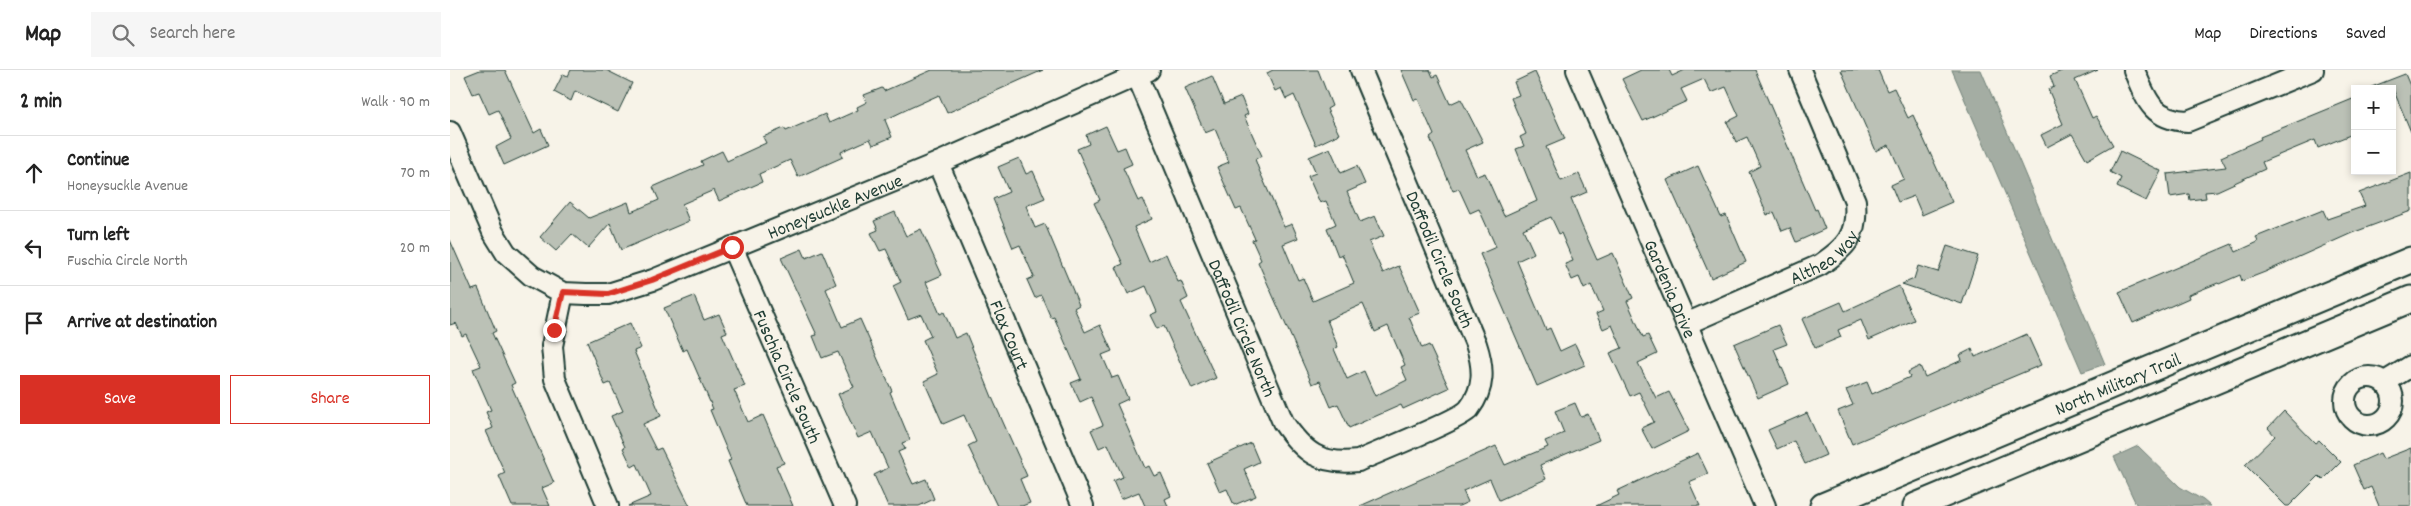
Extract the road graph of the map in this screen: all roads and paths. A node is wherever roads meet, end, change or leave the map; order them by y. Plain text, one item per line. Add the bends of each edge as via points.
1 (1361, 70) edge
2 (1577, 70) edge
3 (1800, 70) edge
4 (2134, 70) edge
5 (2313, 70) edge
6 (1143, 73) edge
7 (450, 132) edge
8 (938, 162) junction
9 (732, 247) junction
10 (2411, 260) edge
11 (563, 292) junction
12 (2411, 299) edge
13 (1686, 324) junction
14 (2411, 366) edge
15 (2385, 382) dead end
16 (1431, 429) joint
17 (608, 506) edge
18 (845, 506) edge
19 (1083, 506) edge
20 (1765, 506) edge
21 (1824, 506) edge
22 (1916, 506) edge

1 - 16 street, Daffodil Circle South via 1481,358 1482,382 1467,411
2 - 13 street, Gardenia Drive
3 - 13 street, Althea Way via 1855,201 1854,230 1838,253 1820,265
4 - 5 street via 2152,108 2164,117 2188,122
6 - 8 street, Honeysuckle Avenue
6 - 16 street, Daffodil Circle North via 1283,422 1296,442 1309,453 1342,463 1358,461
7 - 11 street, Honeysuckle Avenue via 483,212 506,254 532,276
8 - 9 street, Honeysuckle Avenue
8 - 19 street, Flax Court
9 - 11 street, Honeysuckle Avenue via 652,280 608,294
9 - 18 street, Fuschia Circle South
10 - 21 main road, North Military Trail
11 - 17 street via 552,346 555,379
12 - 22 main road, North Military Trail
13 - 20 street, Gardenia Drive
14 - 15 street

